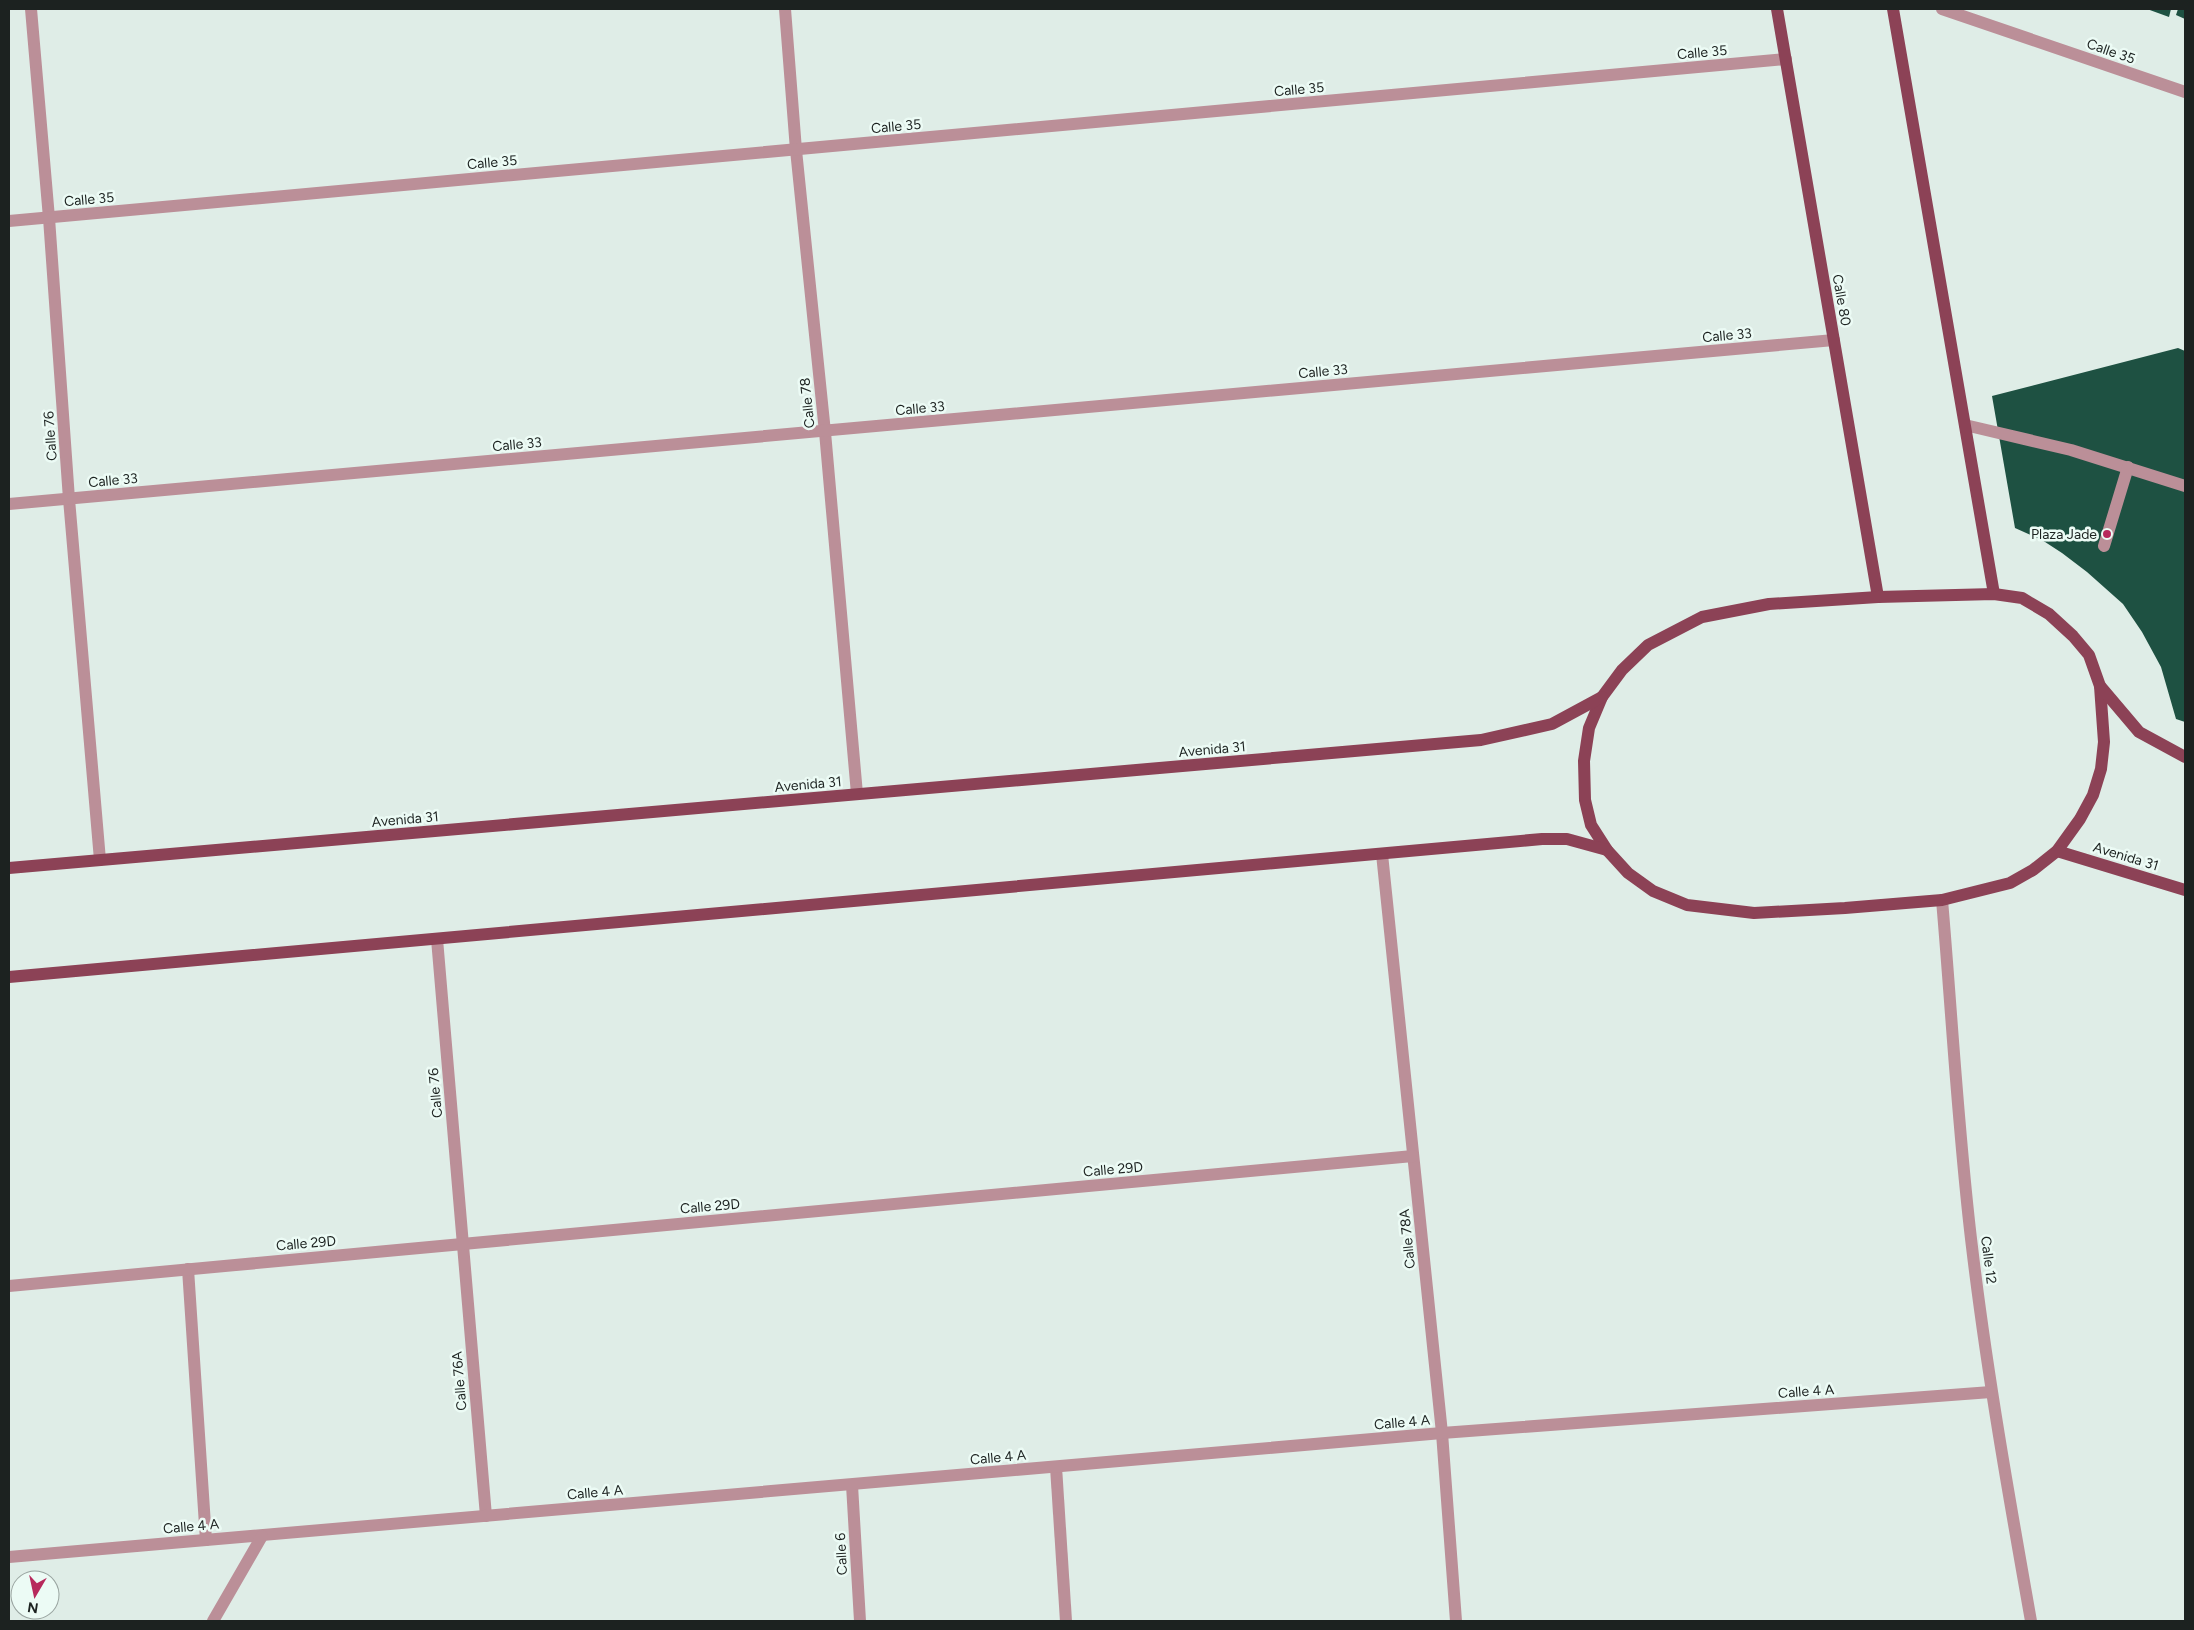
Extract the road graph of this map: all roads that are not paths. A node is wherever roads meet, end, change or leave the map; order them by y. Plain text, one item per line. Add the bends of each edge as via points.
1 (31, 9) edge
2 (785, 9) edge
3 (1777, 9) edge
4 (1893, 9) edge
5 (1942, 9) edge
6 (1786, 59) junction
7 (2185, 92) edge
8 (796, 150) junction
9 (50, 218) junction
10 (9, 221) edge
11 (1834, 340) junction
12 (1965, 425) junction
13 (825, 432) junction
14 (2128, 468) junction
15 (2185, 486) edge
16 (70, 499) junction
17 (9, 504) edge
18 (2104, 546) dead end
19 (1994, 594) junction
20 (1878, 597) junction
21 (2100, 686) junction
22 (1602, 697) junction
23 (2185, 757) edge
24 (857, 794) junction
25 (1607, 850) junction
26 (2057, 851) junction
27 (1382, 854) junction
28 (100, 860) junction
29 (9, 868) edge
30 (2185, 890) edge
31 (1942, 900) junction
32 (437, 939) junction
33 (9, 977) edge
34 (1413, 1156) junction
35 (462, 1244) junction
36 (188, 1269) junction
37 (9, 1286) edge
38 (1991, 1392) junction
39 (1442, 1433) junction
40 (1056, 1467) junction
41 (852, 1485) junction
42 (486, 1516) junction
43 (262, 1536) junction
44 (206, 1540) junction
45 (9, 1557) edge
46 (213, 1621) edge
47 (860, 1621) edge
48 (1066, 1621) edge
49 (1456, 1621) edge
50 (2031, 1621) edge

1 - 9 street, Calle 76
2 - 8 street, Calle 78
3 - 6 main road, Calle 80
4 - 12 main road
5 - 7 street, Calle 35
6 - 8 street, Calle 35
6 - 11 main road, Calle 80
8 - 9 street, Calle 35
8 - 13 street, Calle 78
9 - 10 street, Calle 35
9 - 16 street, Calle 76
11 - 13 street, Calle 33
11 - 20 main road, Calle 80
12 - 14 street via 2071,450
12 - 19 main road
13 - 16 street, Calle 33
13 - 24 street, Calle 78
14 - 15 street
14 - 18 street
16 - 17 street, Calle 33
16 - 28 street, Calle 76
19 - 20 main road
19 - 21 main road via 2022,598 2049,614 2089,655
20 - 22 main road via 1769,604 1702,617 1648,645 1622,670
21 - 23 main road via 2139,732
21 - 26 main road via 2104,742 2101,769 2094,795
22 - 24 main road, Avenida 31 via 1552,724 1481,740
22 - 25 main road via 1589,728 1584,762 1585,800 1592,824
24 - 28 main road, Avenida 31
25 - 27 main road via 1567,840 1542,839
25 - 31 main road via 1628,873 1647,887 1687,905 1754,913
26 - 30 main road, Avenida 31
26 - 31 main road via 2010,883
27 - 32 main road
27 - 34 street, Calle 78A
28 - 29 main road, Avenida 31
31 - 38 street, Calle 12 via 1956,1099
32 - 33 main road
32 - 35 street, Calle 76
34 - 35 street, Calle 29D
34 - 39 street, Calle 78A
35 - 36 street, Calle 29D
35 - 42 street, Calle 76A
36 - 37 street, Calle 29D
36 - 44 street
38 - 39 street, Calle 4 A
38 - 50 street, Calle 12
39 - 40 street, Calle 4 A
39 - 49 street, Calle 78A
40 - 41 street, Calle 4 A
40 - 48 street
41 - 42 street, Calle 4 A
41 - 47 street, Calle 6
42 - 43 street, Calle 4 A
43 - 44 street, Calle 4 A
43 - 46 street
44 - 45 street, Calle 4 A

